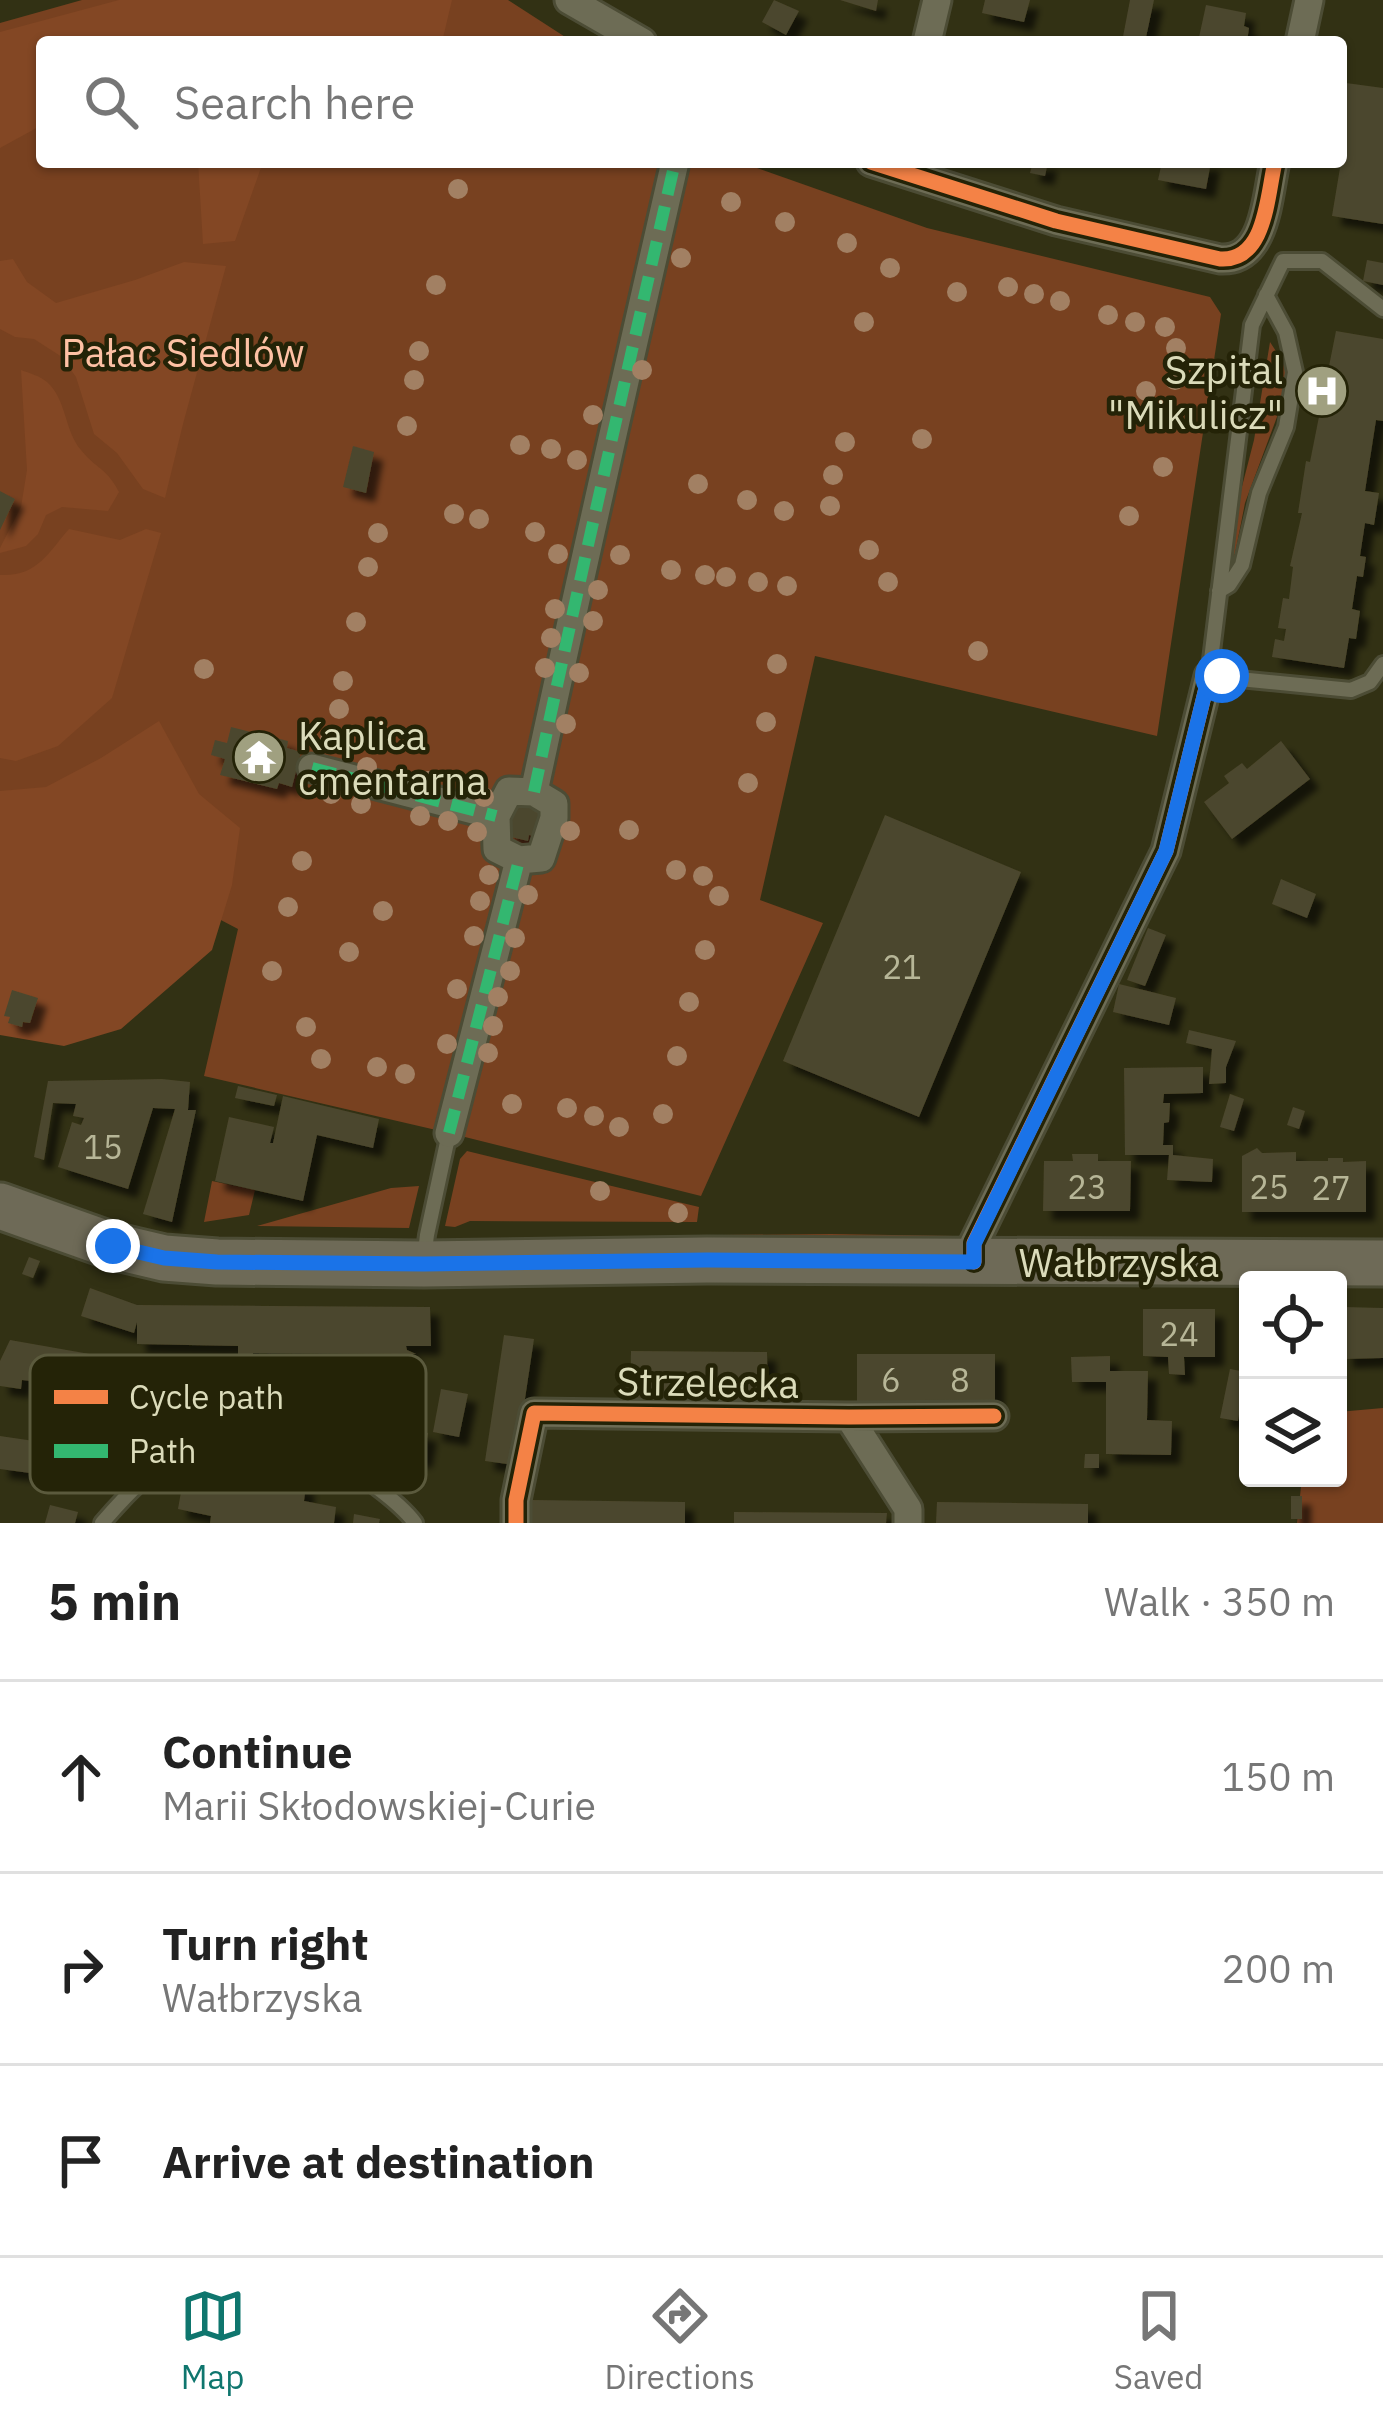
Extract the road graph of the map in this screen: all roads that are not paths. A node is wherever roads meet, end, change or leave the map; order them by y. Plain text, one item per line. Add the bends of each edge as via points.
1 (569, 0) edge
2 (937, 0) edge
3 (1309, 0) edge
4 (632, 36) edge
5 (928, 36) edge
6 (1301, 36) edge
7 (674, 168) edge
8 (897, 168) edge
9 (1273, 168) edge
10 (1266, 295) junction
11 (1383, 309) edge
12 (1219, 591) junction
13 (1383, 664) edge
14 (1209, 676) junction
15 (311, 769) dead end
16 (534, 792) junction
17 (496, 816) junction
18 (519, 860) junction
19 (449, 1133) joint
20 (0, 1206) edge
21 (974, 1262) junction
22 (1383, 1263) edge
23 (424, 1264) junction
24 (994, 1416) dead end
25 (849, 1418) junction
26 (132, 1493) edge
27 (381, 1493) edge
28 (102, 1523) edge
29 (415, 1523) edge
30 (516, 1523) edge
31 (908, 1523) edge

1 - 4 street
2 - 5 street
3 - 6 street
7 - 16 street
8 - 9 street via 1056,220 1234,260 1247,254 1261,227
10 - 11 lane via 1283,261 1322,261
10 - 12 lane via 1252,326
10 - 12 lane via 1295,371 1242,565
12 - 14 lane
13 - 14 lane via 1351,690
14 - 21 street via 1166,851 974,1244
15 - 17 street
16 - 17 street via 509,791
16 - 18 street via 554,803 554,818 541,858
17 - 18 street via 497,849
18 - 19 street
19 - 23 lane
20 - 23 main road, Wałbrzyska via 164,1258
21 - 22 main road, Wałbrzyska
21 - 23 main road, Wałbrzyska
24 - 25 street, Strzelecka
25 - 30 street, Strzelecka via 534,1413
25 - 31 street, Strzelecka via 908,1509
26 - 28 lane
27 - 29 lane

